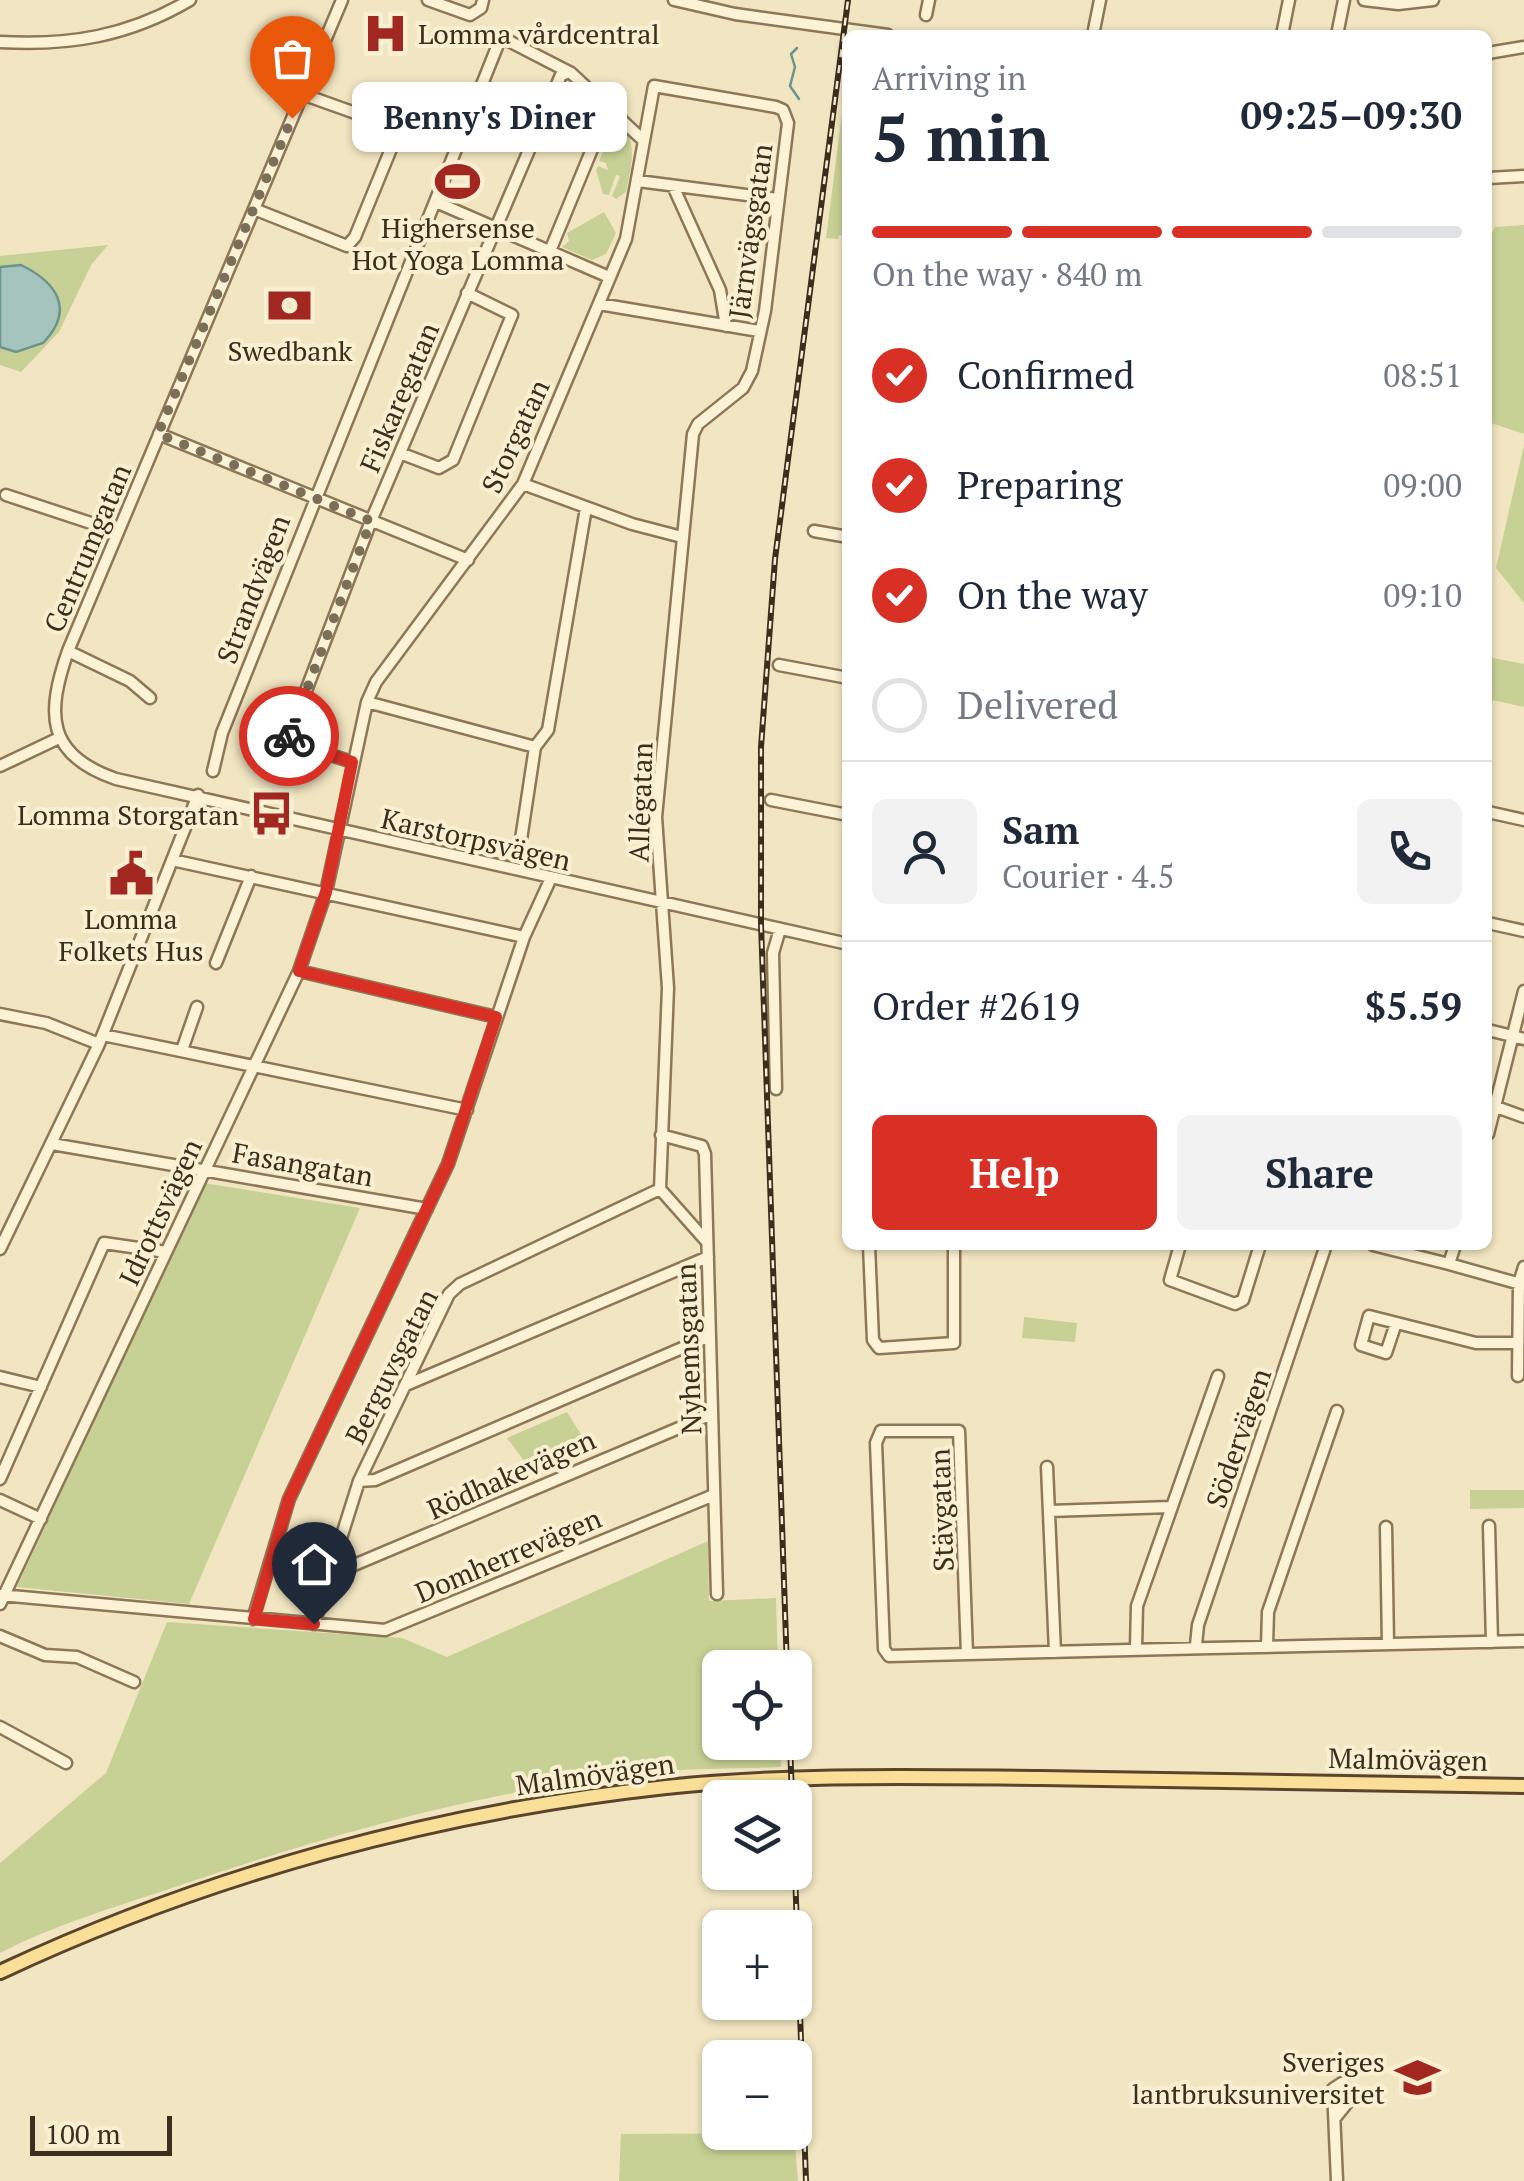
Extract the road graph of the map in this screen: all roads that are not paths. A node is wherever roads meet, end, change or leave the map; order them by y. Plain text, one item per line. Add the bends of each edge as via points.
1 (190, 0) edge
2 (342, 0) edge
3 (428, 0) edge
4 (483, 0) edge
5 (674, 0) edge
6 (929, 0) edge
7 (1100, 0) edge
8 (1289, 0) edge
9 (1344, 0) edge
10 (1364, 0) edge
11 (1433, 0) edge
12 (926, 15) dead end
13 (850, 30) edge
14 (1094, 30) edge
15 (1283, 30) edge
16 (1337, 30) edge
17 (0, 42) edge
18 (1524, 47) edge
19 (1492, 53) edge
20 (566, 72) junction
21 (654, 86) joint
22 (302, 94) junction
23 (609, 108) junction
24 (644, 140) junction
25 (1524, 176) edge
26 (1492, 178) edge
27 (638, 181) junction
28 (672, 186) junction
29 (778, 200) junction
30 (436, 202) junction
31 (254, 209) junction
32 (496, 228) junction
33 (550, 251) junction
34 (609, 277) junction
35 (467, 292) junction
36 (599, 304) junction
37 (726, 326) junction
38 (760, 331) junction
39 (752, 371) joint
40 (158, 434) junction
41 (400, 453) junction
42 (523, 484) junction
43 (6, 494) dead end
44 (313, 498) junction
45 (586, 508) junction
46 (371, 521) junction
47 (814, 530) dead end
48 (118, 532) junction
49 (842, 536) edge
50 (682, 537) junction
51 (468, 560) junction
52 (68, 651) junction
53 (779, 665) dead end
54 (842, 677) edge
55 (150, 698) dead end
56 (366, 702) junction
57 (59, 738) junction
58 (535, 746) junction
59 (352, 762) junction
60 (0, 766) edge
61 (212, 770) dead end
62 (198, 795) junction
63 (770, 800) dead end
64 (1492, 813) edge
65 (842, 814) edge
66 (1524, 820) edge
67 (337, 831) junction
68 (520, 846) dead end
69 (172, 860) junction
70 (251, 876) junction
71 (551, 878) junction
72 (326, 892) junction
73 (662, 903) junction
74 (1492, 924) edge
75 (780, 929) junction
76 (1524, 932) edge
77 (524, 937) junction
78 (842, 943) edge
79 (216, 963) dead end
80 (299, 971) junction
81 (1524, 990) edge
82 (197, 1008) dead end
83 (0, 1014) edge
84 (496, 1017) junction
85 (1492, 1031) edge
86 (1518, 1038) edge
87 (101, 1039) junction
88 (182, 1050) junction
89 (257, 1065) junction
90 (776, 1089) dead end
91 (1492, 1103) edge
92 (1492, 1105) edge
93 (467, 1110) junction
94 (1524, 1117) edge
95 (662, 1135) junction
96 (52, 1144) junction
97 (204, 1168) junction
98 (660, 1189) junction
99 (427, 1209) junction
100 (707, 1242) junction
101 (0, 1249) edge
102 (869, 1250) edge
103 (954, 1250) edge
104 (1179, 1250) edge
105 (1258, 1250) edge
106 (1324, 1250) edge
107 (1393, 1250) edge
108 (1453, 1250) edge
109 (166, 1252) junction
110 (708, 1257) junction
111 (1449, 1264) junction
112 (1524, 1266) edge
113 (1522, 1284) edge
114 (1396, 1323) dead end
115 (710, 1336) junction
116 (1518, 1344) junction
117 (1218, 1376) dead end
118 (1518, 1376) dead end
119 (0, 1377) edge
120 (406, 1384) junction
121 (41, 1388) junction
122 (1336, 1411) dead end
123 (712, 1414) junction
124 (1047, 1466) dead end
125 (0, 1479) edge
126 (360, 1481) junction
127 (714, 1494) junction
128 (0, 1500) edge
129 (1171, 1506) junction
130 (1049, 1511) junction
131 (41, 1519) junction
132 (1489, 1526) dead end
133 (1386, 1528) dead end
134 (328, 1576) junction
135 (717, 1594) dead end
136 (1, 1598) edge
137 (254, 1619) junction
138 (314, 1624) junction
139 (0, 1636) edge
140 (1524, 1641) edge
141 (1492, 1642) junction
142 (1388, 1644) junction
143 (1267, 1645) junction
144 (1196, 1646) junction
145 (1136, 1647) junction
146 (1055, 1652) junction
147 (967, 1654) junction
148 (134, 1682) dead end
149 (0, 1727) edge
150 (66, 1763) dead end
151 (1524, 1786) edge
152 (0, 1972) edge
153 (1334, 2118) dead end
154 (1337, 2181) edge

1 - 17 street via 102,38
2 - 22 street, Centrumgatan
3 - 4 street via 470,15
5 - 13 street
6 - 12 street
7 - 14 street
8 - 15 street
9 - 16 street
10 - 11 street
18 - 19 street
20 - 23 street
20 - 30 street, Strandvägen via 501,37
20 - 32 street, Fiskaregatan
21 - 24 street, Storgatan
21 - 29 street, Järnvägsgatan via 783,110 788,123
22 - 31 street, Centrumgatan
22 - 31 street via 386,124 393,134 356,237 347,246
23 - 24 street
23 - 33 street
24 - 27 street, Storgatan
25 - 26 street
27 - 28 street
27 - 34 street, Storgatan
28 - 29 street
28 - 37 street via 720,290
29 - 38 street, Järnvägsgatan
30 - 32 street
30 - 44 street, Strandvägen
31 - 40 street, Centrumgatan
32 - 33 street
32 - 35 street, Fiskaregatan
33 - 34 street
34 - 36 street, Storgatan
35 - 41 street, Fiskaregatan
35 - 41 street via 512,315 453,460 439,468
36 - 37 street
36 - 42 street, Storgatan
37 - 38 street
38 - 39 street, Järnvägsgatan
39 - 50 street, Allégatan via 743,388 693,434
40 - 44 street
40 - 48 street, Centrumgatan
41 - 46 street, Fiskaregatan
42 - 45 street
42 - 51 street, Storgatan
43 - 48 street
44 - 46 street
44 - 61 street, Strandvägen
45 - 50 street
45 - 58 street via 548,730
46 - 51 street
46 - 59 street, Fiskaregatan via 289,735 292,742
47 - 49 street
48 - 52 street, Centrumgatan
50 - 73 street, Allégatan via 656,817
51 - 56 street, Storgatan
52 - 55 street
52 - 57 street, Centrumgatan via 54,701
53 - 54 street
56 - 58 street
56 - 59 street, Storgatan
57 - 60 street
57 - 62 street, Karstorpsvägen via 96,772
58 - 68 street
59 - 67 street, Storgatan
62 - 67 street, Karstorpsvägen
62 - 69 street
63 - 65 street
64 - 66 street
67 - 71 street, Karstorpsvägen
67 - 72 street, Idrottsvägen
69 - 70 street
69 - 87 street
70 - 72 street
70 - 79 street
71 - 73 street, Karstorpsvägen
71 - 77 street
72 - 77 street
72 - 80 street, Idrottsvägen
73 - 75 street, Karstorpsvägen
73 - 95 street, Allégatan via 668,988
74 - 76 street
75 - 78 street, Karstorpsvägen
75 - 90 street via 773,953
77 - 84 street
80 - 84 street
80 - 89 street, Idrottsvägen
81 - 86 street
82 - 88 street
83 - 87 street
84 - 93 street
85 - 86 street
86 - 91 street
87 - 88 street
87 - 96 street
88 - 89 street
89 - 93 street
89 - 97 street, Idrottsvägen
92 - 94 street
93 - 99 street
95 - 98 street, Allégatan
95 - 100 street, Nyhemsgatan via 702,1146
96 - 97 street, Fasangatan
96 - 101 street
97 - 99 street, Fasangatan
97 - 109 street, Idrottsvägen
98 - 100 street
98 - 120 street, Berguvsgatan via 460,1284
99 - 137 street via 312,1443
100 - 110 street, Nyhemsgatan
102 - 103 street via 873,1340 879,1348 954,1344
104 - 105 street via 1170,1280 1235,1304 1243,1300
106 - 144 street, Södervägen
107 - 111 street
108 - 111 street
109 - 121 street via 104,1242
109 - 131 street, Idrottsvägen
110 - 115 street, Nyhemsgatan
110 - 120 street
111 - 113 street
112 - 113 street
113 - 116 street
114 - 116 street via 1476,1343
115 - 123 street, Nyhemsgatan
115 - 126 street
116 - 118 street
117 - 129 street
119 - 121 street
120 - 126 street, Berguvsgatan
121 - 125 street
122 - 143 street via 1268,1612
123 - 127 street, Nyhemsgatan
123 - 134 street, Rödhakevägen
124 - 130 street
126 - 134 street, Berguvsgatan
127 - 135 street, Nyhemsgatan
127 - 138 street, Domherrevägen via 385,1630
128 - 131 street
129 - 130 street
129 - 145 street via 1137,1606
130 - 146 street
131 - 136 street, Idrottsvägen
132 - 141 street
133 - 142 street
134 - 138 street, Berguvsgatan
136 - 137 street, Domherrevägen
137 - 138 street, Domherrevägen
139 - 148 street via 45,1655 77,1657
140 - 141 street
141 - 142 street
142 - 143 street
143 - 144 street
144 - 145 street
145 - 146 street
146 - 147 street
147 - 147 street, Stävgatan via 885,1654 876,1433 959,1431 962,1437
149 - 150 street
151 - 152 main road, Malmövägen via 838,1777 652,1789 426,1827 300,1859 138,1914
153 - 154 street

